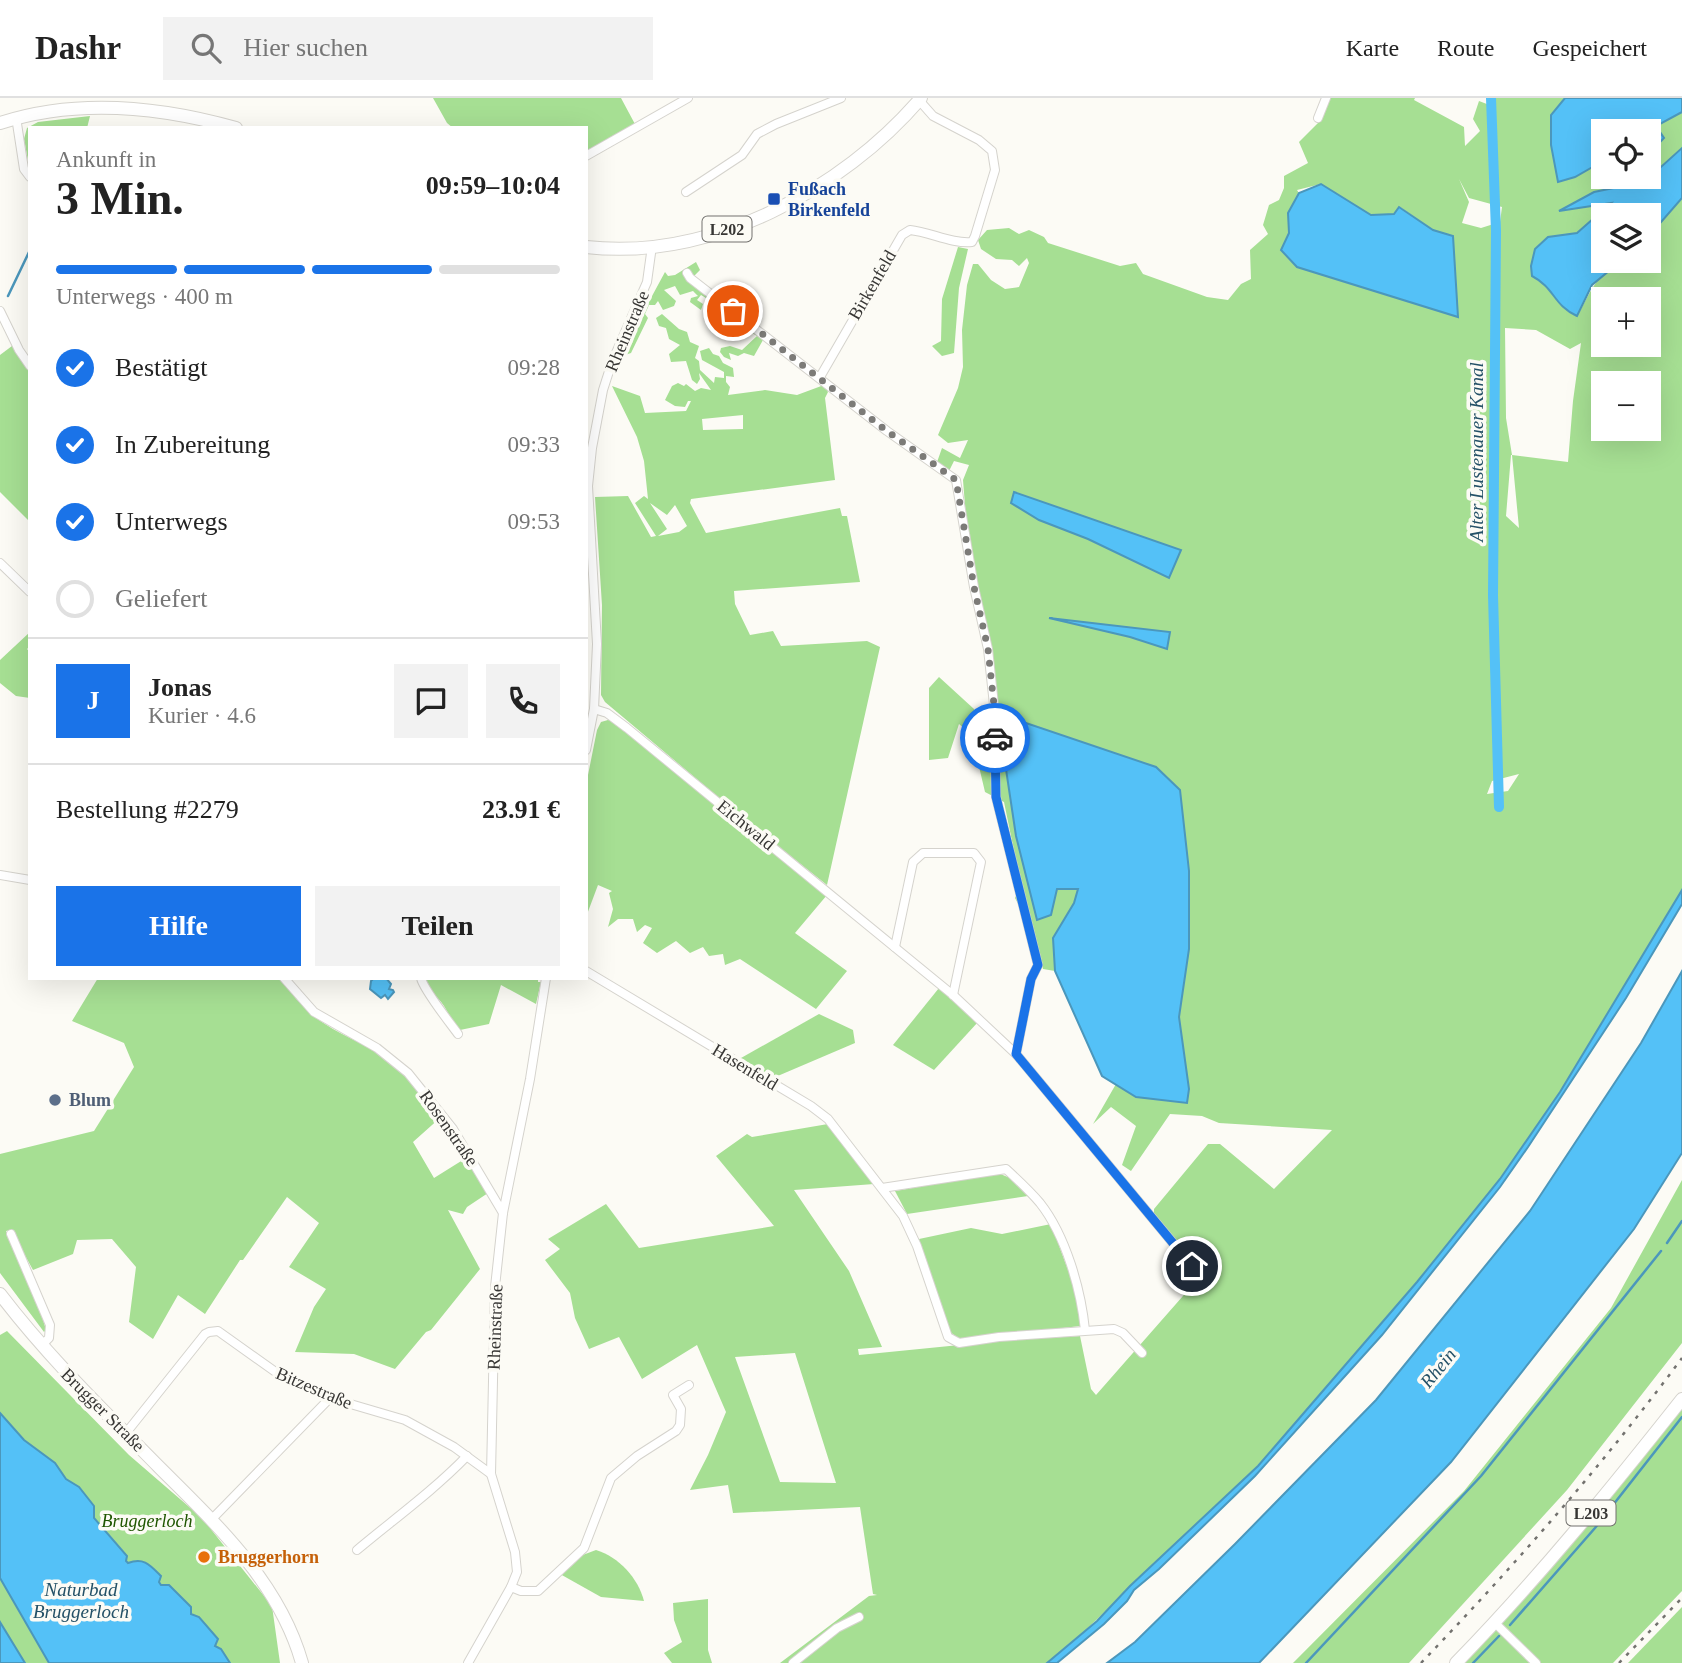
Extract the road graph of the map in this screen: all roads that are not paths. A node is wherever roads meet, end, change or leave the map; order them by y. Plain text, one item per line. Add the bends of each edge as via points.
1 (688, 98) edge
2 (841, 98) edge
3 (1326, 98) edge
4 (919, 99) edge
5 (60, 103) edge
6 (16, 117) junction
7 (1318, 118) dead end
8 (0, 123) edge
9 (226, 126) edge
10 (588, 155) edge
11 (28, 174) edge
12 (686, 192) dead end
13 (652, 246) junction
14 (588, 247) edge
15 (687, 273) dead end
16 (0, 311) edge
17 (28, 363) edge
18 (820, 377) junction
19 (588, 459) edge
20 (0, 563) edge
21 (28, 590) edge
22 (594, 709) junction
23 (588, 725) edge
24 (0, 875) edge
25 (28, 880) edge
26 (895, 947) junction
27 (588, 972) edge
28 (286, 980) edge
29 (422, 980) edge
30 (546, 980) edge
31 (953, 995) junction
32 (457, 1034) dead end
33 (1016, 1054) junction
34 (882, 1188) junction
35 (503, 1213) junction
36 (11, 1234) dead end
37 (1207, 1284) dead end
38 (0, 1294) edge
39 (1085, 1330) junction
40 (41, 1346) junction
41 (1142, 1353) dead end
42 (689, 1385) dead end
43 (330, 1398) junction
44 (1682, 1399) edge
45 (126, 1433) junction
46 (467, 1456) junction
47 (491, 1474) junction
48 (212, 1520) junction
49 (357, 1550) dead end
50 (511, 1587) junction
51 (859, 1617) dead end
52 (1495, 1623) junction
53 (302, 1663) edge
54 (468, 1663) edge
55 (793, 1663) edge
56 (1456, 1663) edge
57 (1536, 1663) edge

1 - 10 street
2 - 12 street via 757,134 742,155
3 - 7 street
4 - 13 main road, L202 via 857,160 804,195 733,228
4 - 18 street, Birkenfeld via 933,116 992,151 995,170 975,236 972,242 962,243 927,232 910,230 902,235
5 - 6 main road
5 - 9 main road via 155,111
6 - 8 main road
6 - 11 street
13 - 14 main road, L202
13 - 19 street, Rheinstraße via 648,282 612,362
15 - 18 street
16 - 17 street
18 - 33 street via 956,480 988,649 996,797 1038,965
19 - 22 street, Rheinstraße via 597,644
20 - 21 street
22 - 23 street, Rheinstraße
22 - 26 street, Eichwald via 627,727
24 - 25 street
26 - 31 street, Eichwald
26 - 31 street via 914,862 923,853 974,853 981,862
27 - 34 street, Hasenfeld via 811,1106 828,1119
28 - 35 street, Rosenstraße via 314,1012 377,1048 408,1073 453,1129
29 - 32 street
30 - 35 street, Rheinstraße
31 - 33 street, Eichwald
33 - 37 street, Eichwald
34 - 39 street, Hasenfeld via 903,1216 952,1341
34 - 39 street via 1006,1169 1042,1205 1054,1226 1070,1263
35 - 47 street, Rheinstraße via 495,1287
36 - 40 street via 50,1325 49,1338
38 - 40 main road, Brugger Straße
39 - 41 street, Hasenfeld via 1114,1329
40 - 45 main road, Brugger Straße
42 - 50 street via 673,1395 681,1409 676,1431 611,1478 589,1539 577,1556 538,1591
43 - 45 street, Bitzestraße via 271,1371 218,1331 208,1332
43 - 46 street, Bitzestraße via 405,1420
43 - 48 street
44 - 52 main road, L203
45 - 48 main road, Brugger Straße
46 - 47 street, Bitzestraße
46 - 49 street
47 - 50 street, Rheinstraße via 515,1552 517,1572
48 - 53 main road, Brugger Straße via 267,1586 291,1629
50 - 54 street, Rheinstraße
51 - 55 street
52 - 56 main road, L203
52 - 57 street

